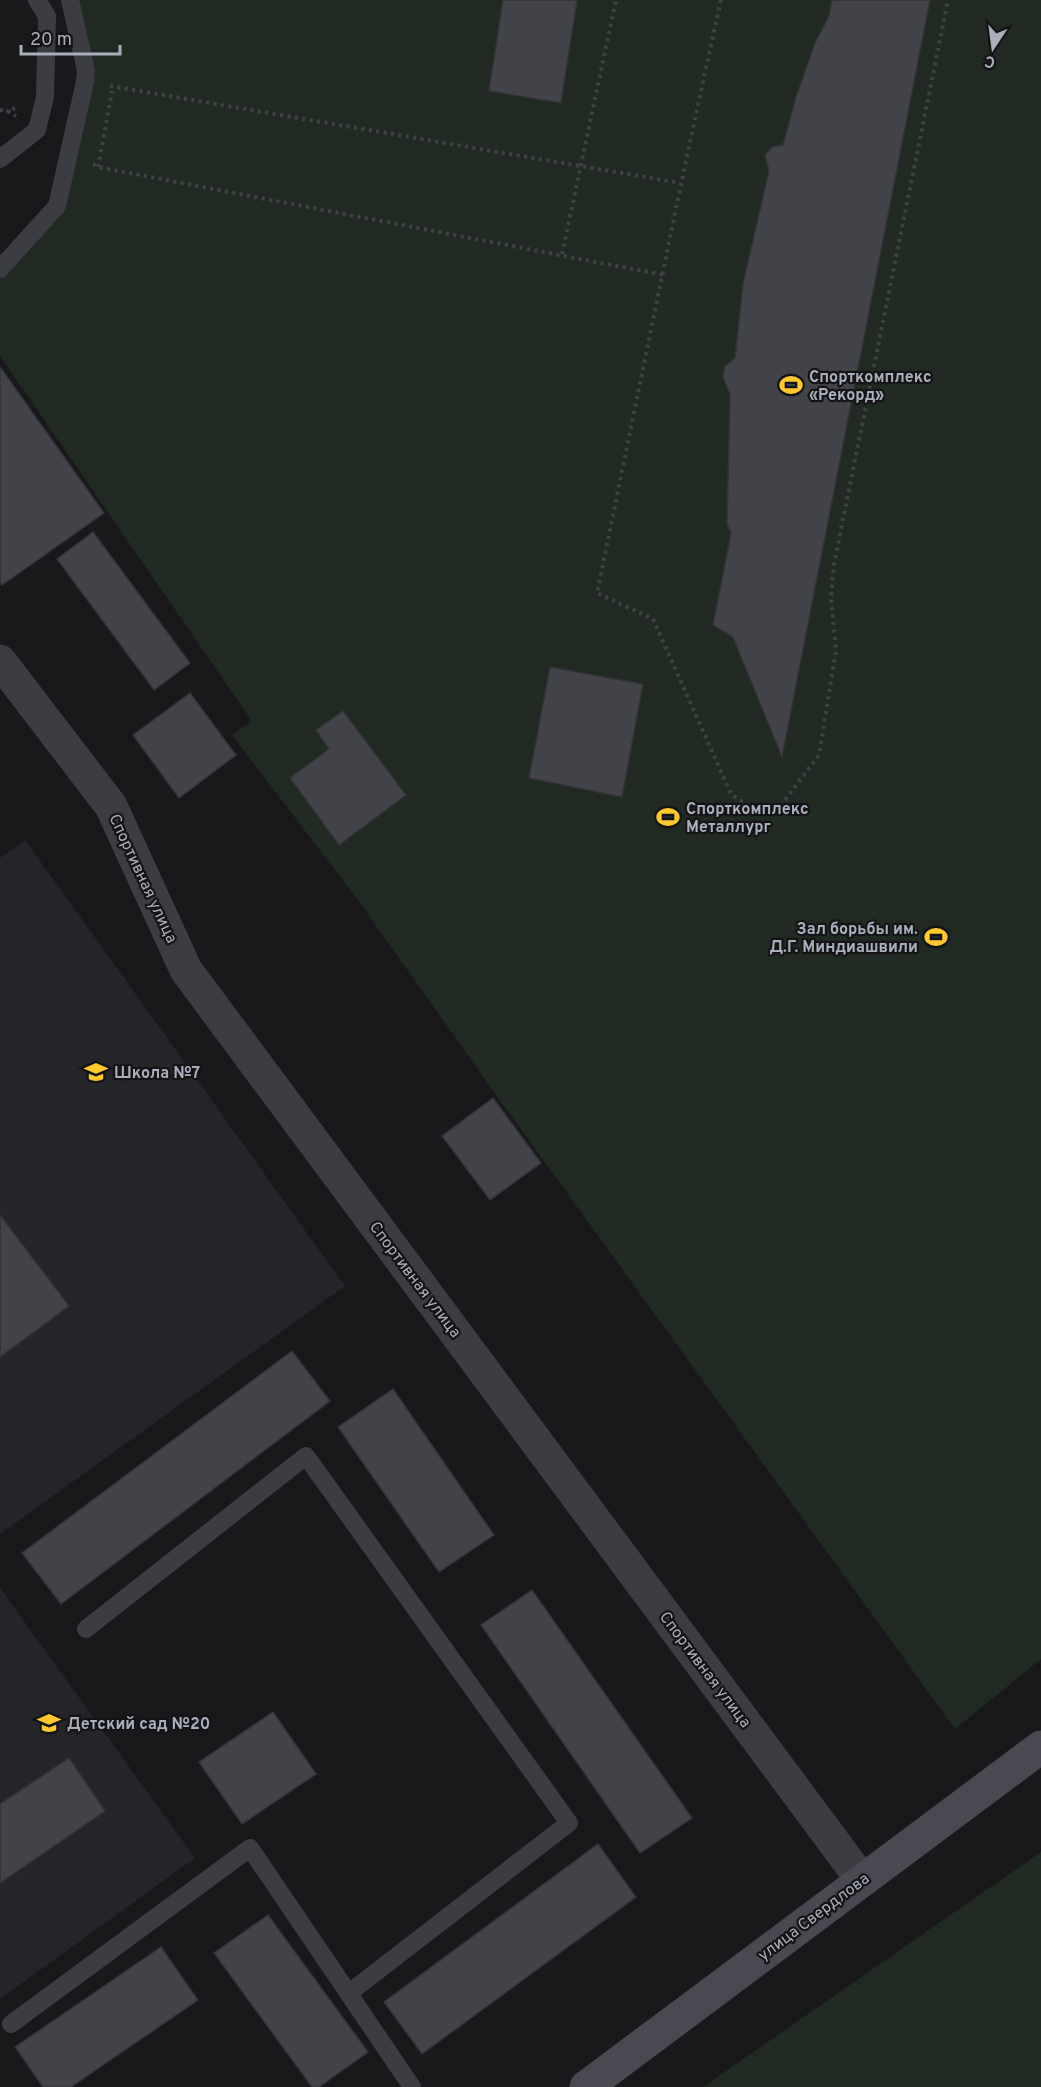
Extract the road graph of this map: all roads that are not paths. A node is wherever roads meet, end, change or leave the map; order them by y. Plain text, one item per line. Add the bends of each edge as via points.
1 (37, 0) edge
2 (70, 0) edge
3 (0, 159) edge
4 (0, 269) edge
5 (0, 661) edge
6 (86, 1629) dead end
7 (1041, 1747) edge
8 (862, 1880) junction
9 (349, 1993) junction
10 (11, 2024) dead end
11 (412, 2087) edge
12 (586, 2087) edge

1 - 3 lane via 47,16 45,97 37,130
2 - 4 lane via 86,70 57,206
5 - 8 street, Спортивная улица via 111,806 186,970
6 - 9 lane via 306,1456 568,1823
7 - 8 main road, улица Свердлова
8 - 12 main road, улица Свердлова
9 - 10 lane via 250,1848
9 - 11 lane

